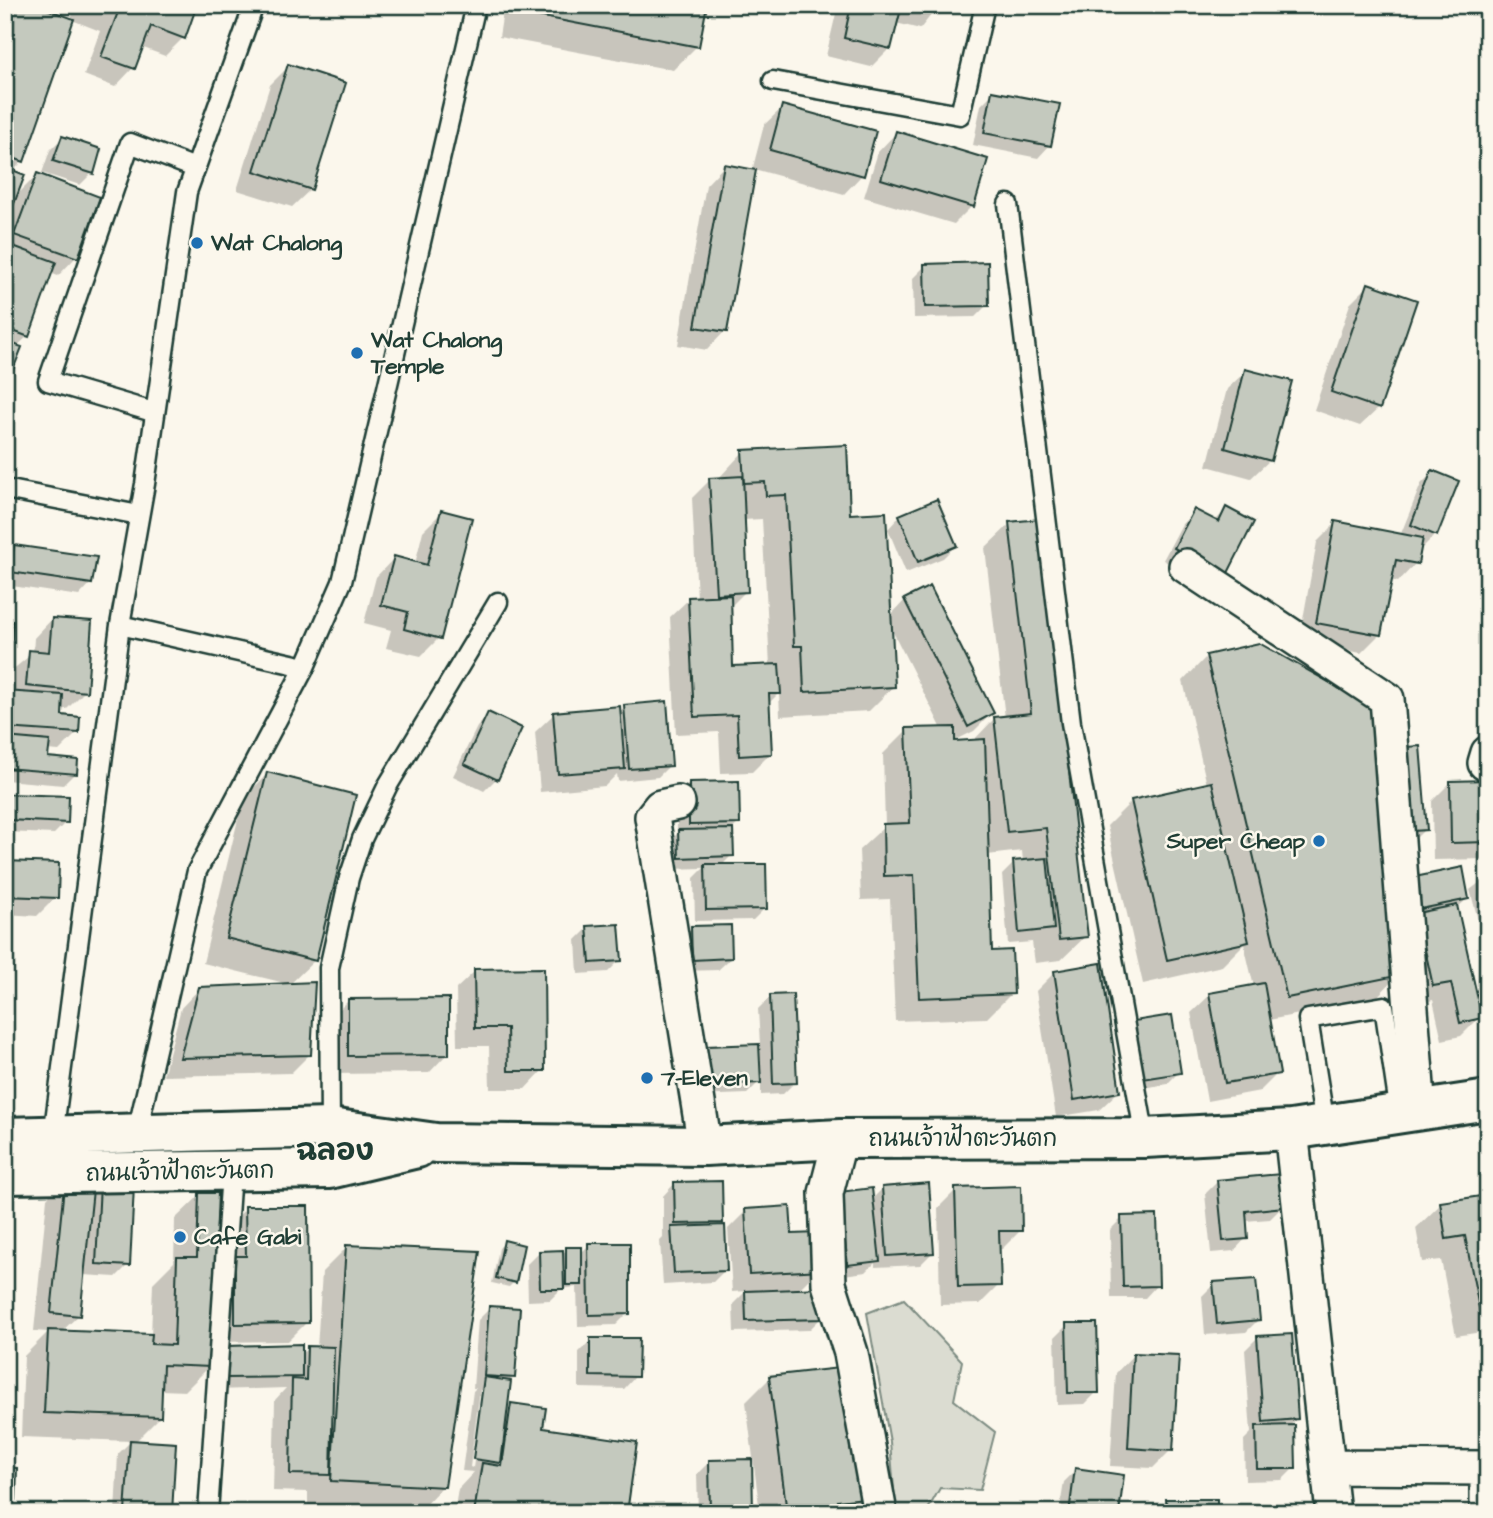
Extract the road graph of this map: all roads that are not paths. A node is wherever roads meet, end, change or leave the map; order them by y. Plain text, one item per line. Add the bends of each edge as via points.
1 (254, 5) edge
2 (476, 5) edge
3 (985, 5) edge
4 (773, 81) dead end
5 (195, 168) junction
6 (1008, 204) dead end
7 (153, 412) junction
8 (5, 489) edge
9 (139, 515) junction
10 (1186, 566) dead end
11 (499, 602) dead end
12 (120, 625) junction
13 (305, 667) junction
14 (678, 803) dead end
15 (1488, 1100) edge
16 (1410, 1113) junction
17 (330, 1128) junction
18 (1308, 1128) junction
19 (137, 1132) junction
20 (53, 1136) junction
21 (5, 1137) edge
22 (1144, 1138) junction
23 (840, 1139) junction
24 (436, 1143) junction
25 (705, 1146) junction
26 (231, 1172) junction
27 (5, 1174) edge
28 (48, 1174) junction
29 (132, 1174) junction
30 (1329, 1468) junction
31 (208, 1513) edge
32 (880, 1513) edge
33 (1333, 1513) edge
34 (1487, 1513) edge

1 - 5 lane
2 - 13 lane via 342,582
3 - 4 lane via 960,115
5 - 7 lane via 187,192
5 - 7 lane via 130,144 48,381
6 - 22 lane via 1071,723
7 - 9 lane
8 - 9 lane
9 - 12 lane
10 - 16 street via 1387,699
11 - 17 lane via 388,785 349,878 329,968
12 - 13 lane
12 - 20 lane
13 - 19 lane via 197,871
14 - 25 street via 660,807 652,817
15 - 16 main road, ถนนเจ้าฟ้าตะวันตก
16 - 18 main road, ถนนเจ้าฟ้าตะวันตก
16 - 18 lane via 1384,1006 1308,1020
17 - 19 main road, ถนนเจ้าฟ้าตะวันตก
17 - 24 main road, ถนนเจ้าฟ้าตะวันตก
18 - 22 main road, ถนนเจ้าฟ้าตะวันตก
18 - 30 street
19 - 20 main road, ถนนเจ้าฟ้าตะวันตก
19 - 29 main road
20 - 21 main road, ถนนเจ้าฟ้าตะวันตก
20 - 28 main road
22 - 23 main road, ถนนเจ้าฟ้าตะวันตก
23 - 25 main road, ถนนเจ้าฟ้าตะวันตก
23 - 32 street via 826,1193 829,1284 850,1353
24 - 25 main road, ถนนเจ้าฟ้าตะวันตก
24 - 26 main road, ถนนเจ้าฟ้าตะวันตก via 329,1170
26 - 29 main road, ถนนเจ้าฟ้าตะวันตก
26 - 31 lane
27 - 28 main road, ถนนเจ้าฟ้าตะวันตก
28 - 29 main road, ถนนเจ้าฟ้าตะวันตก
30 - 33 street
30 - 34 street via 1487,1468

